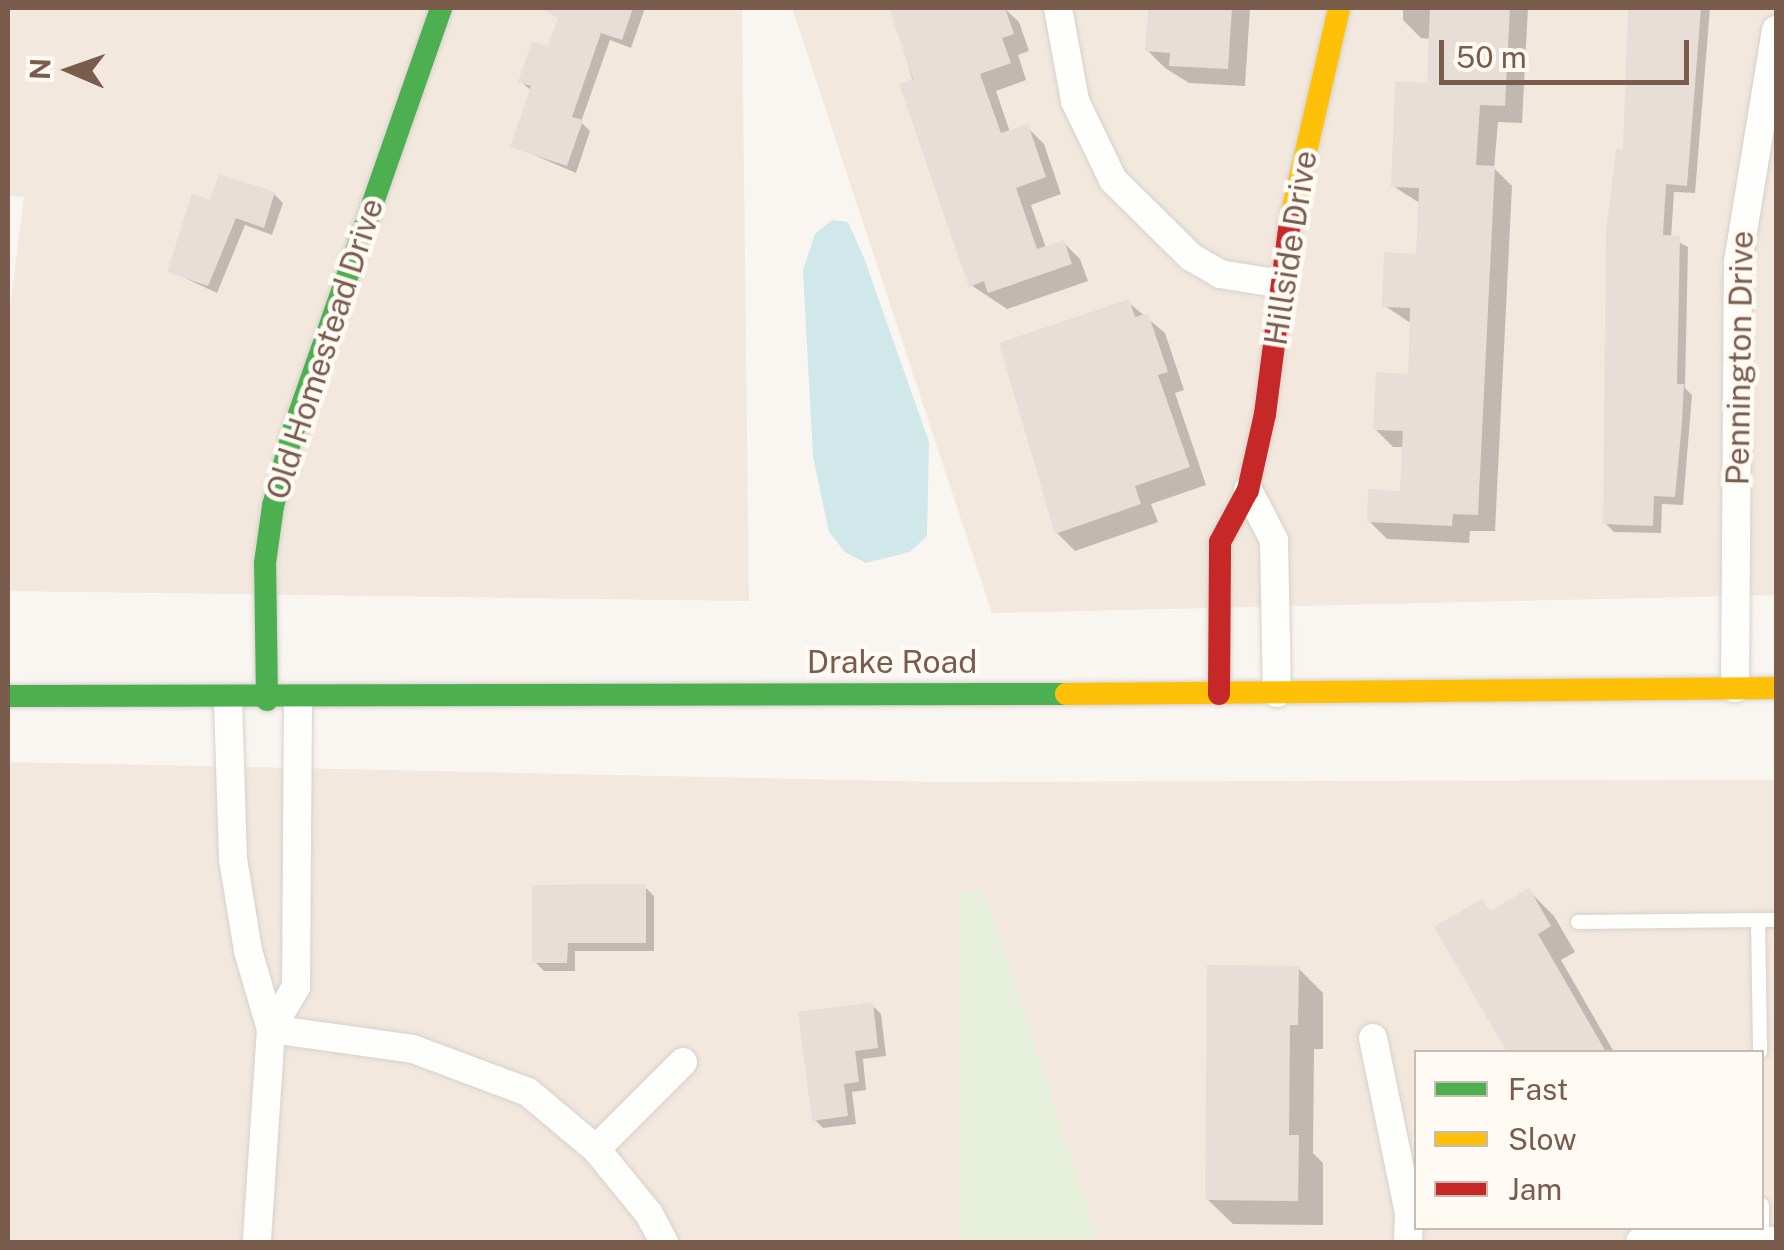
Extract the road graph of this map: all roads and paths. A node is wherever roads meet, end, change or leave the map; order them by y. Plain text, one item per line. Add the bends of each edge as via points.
1 (440, 8) edge
2 (1058, 8) edge
3 (1339, 8) edge
4 (1776, 30) edge
5 (1282, 284) junction
6 (1248, 490) junction
7 (1735, 688) junction
8 (1776, 688) edge
9 (1277, 693) junction
10 (1219, 694) junction
11 (8, 696) edge
12 (228, 700) junction
13 (266, 700) junction
14 (298, 700) junction
15 (1758, 920) junction
16 (1776, 920) edge
17 (1578, 922) dead end
18 (271, 1029) junction
19 (1372, 1038) dead end
20 (1760, 1050) edge
21 (682, 1062) dead end
22 (596, 1149) junction
23 (1769, 1240) edge
24 (1714, 1241) edge
25 (257, 1242) edge
26 (664, 1242) edge
27 (1408, 1242) edge
28 (1640, 1242) edge

1 - 13 street, Old Homestead Drive via 273,506 265,563
2 - 5 street via 1075,101 1113,180 1190,257 1220,274
3 - 5 street, Hillside Drive via 1294,198
4 - 7 street, Pennington Drive via 1738,262
5 - 6 street, Hillside Drive
6 - 9 street via 1274,540
6 - 10 street, Hillside Drive via 1220,542
7 - 8 street, Drake Road
7 - 9 street, Drake Road
9 - 10 street, Drake Road
10 - 14 street, Drake Road
11 - 12 street, Drake Road
12 - 13 street, Drake Road
12 - 18 street via 233,859 248,951
13 - 14 street, Drake Road
14 - 18 street via 296,987
15 - 16 lane
15 - 17 lane
15 - 20 lane
18 - 22 street via 412,1049 512,1086
18 - 25 street
19 - 27 street via 1406,1194
21 - 22 street
22 - 26 street via 650,1214
23 - 24 street
24 - 28 street

